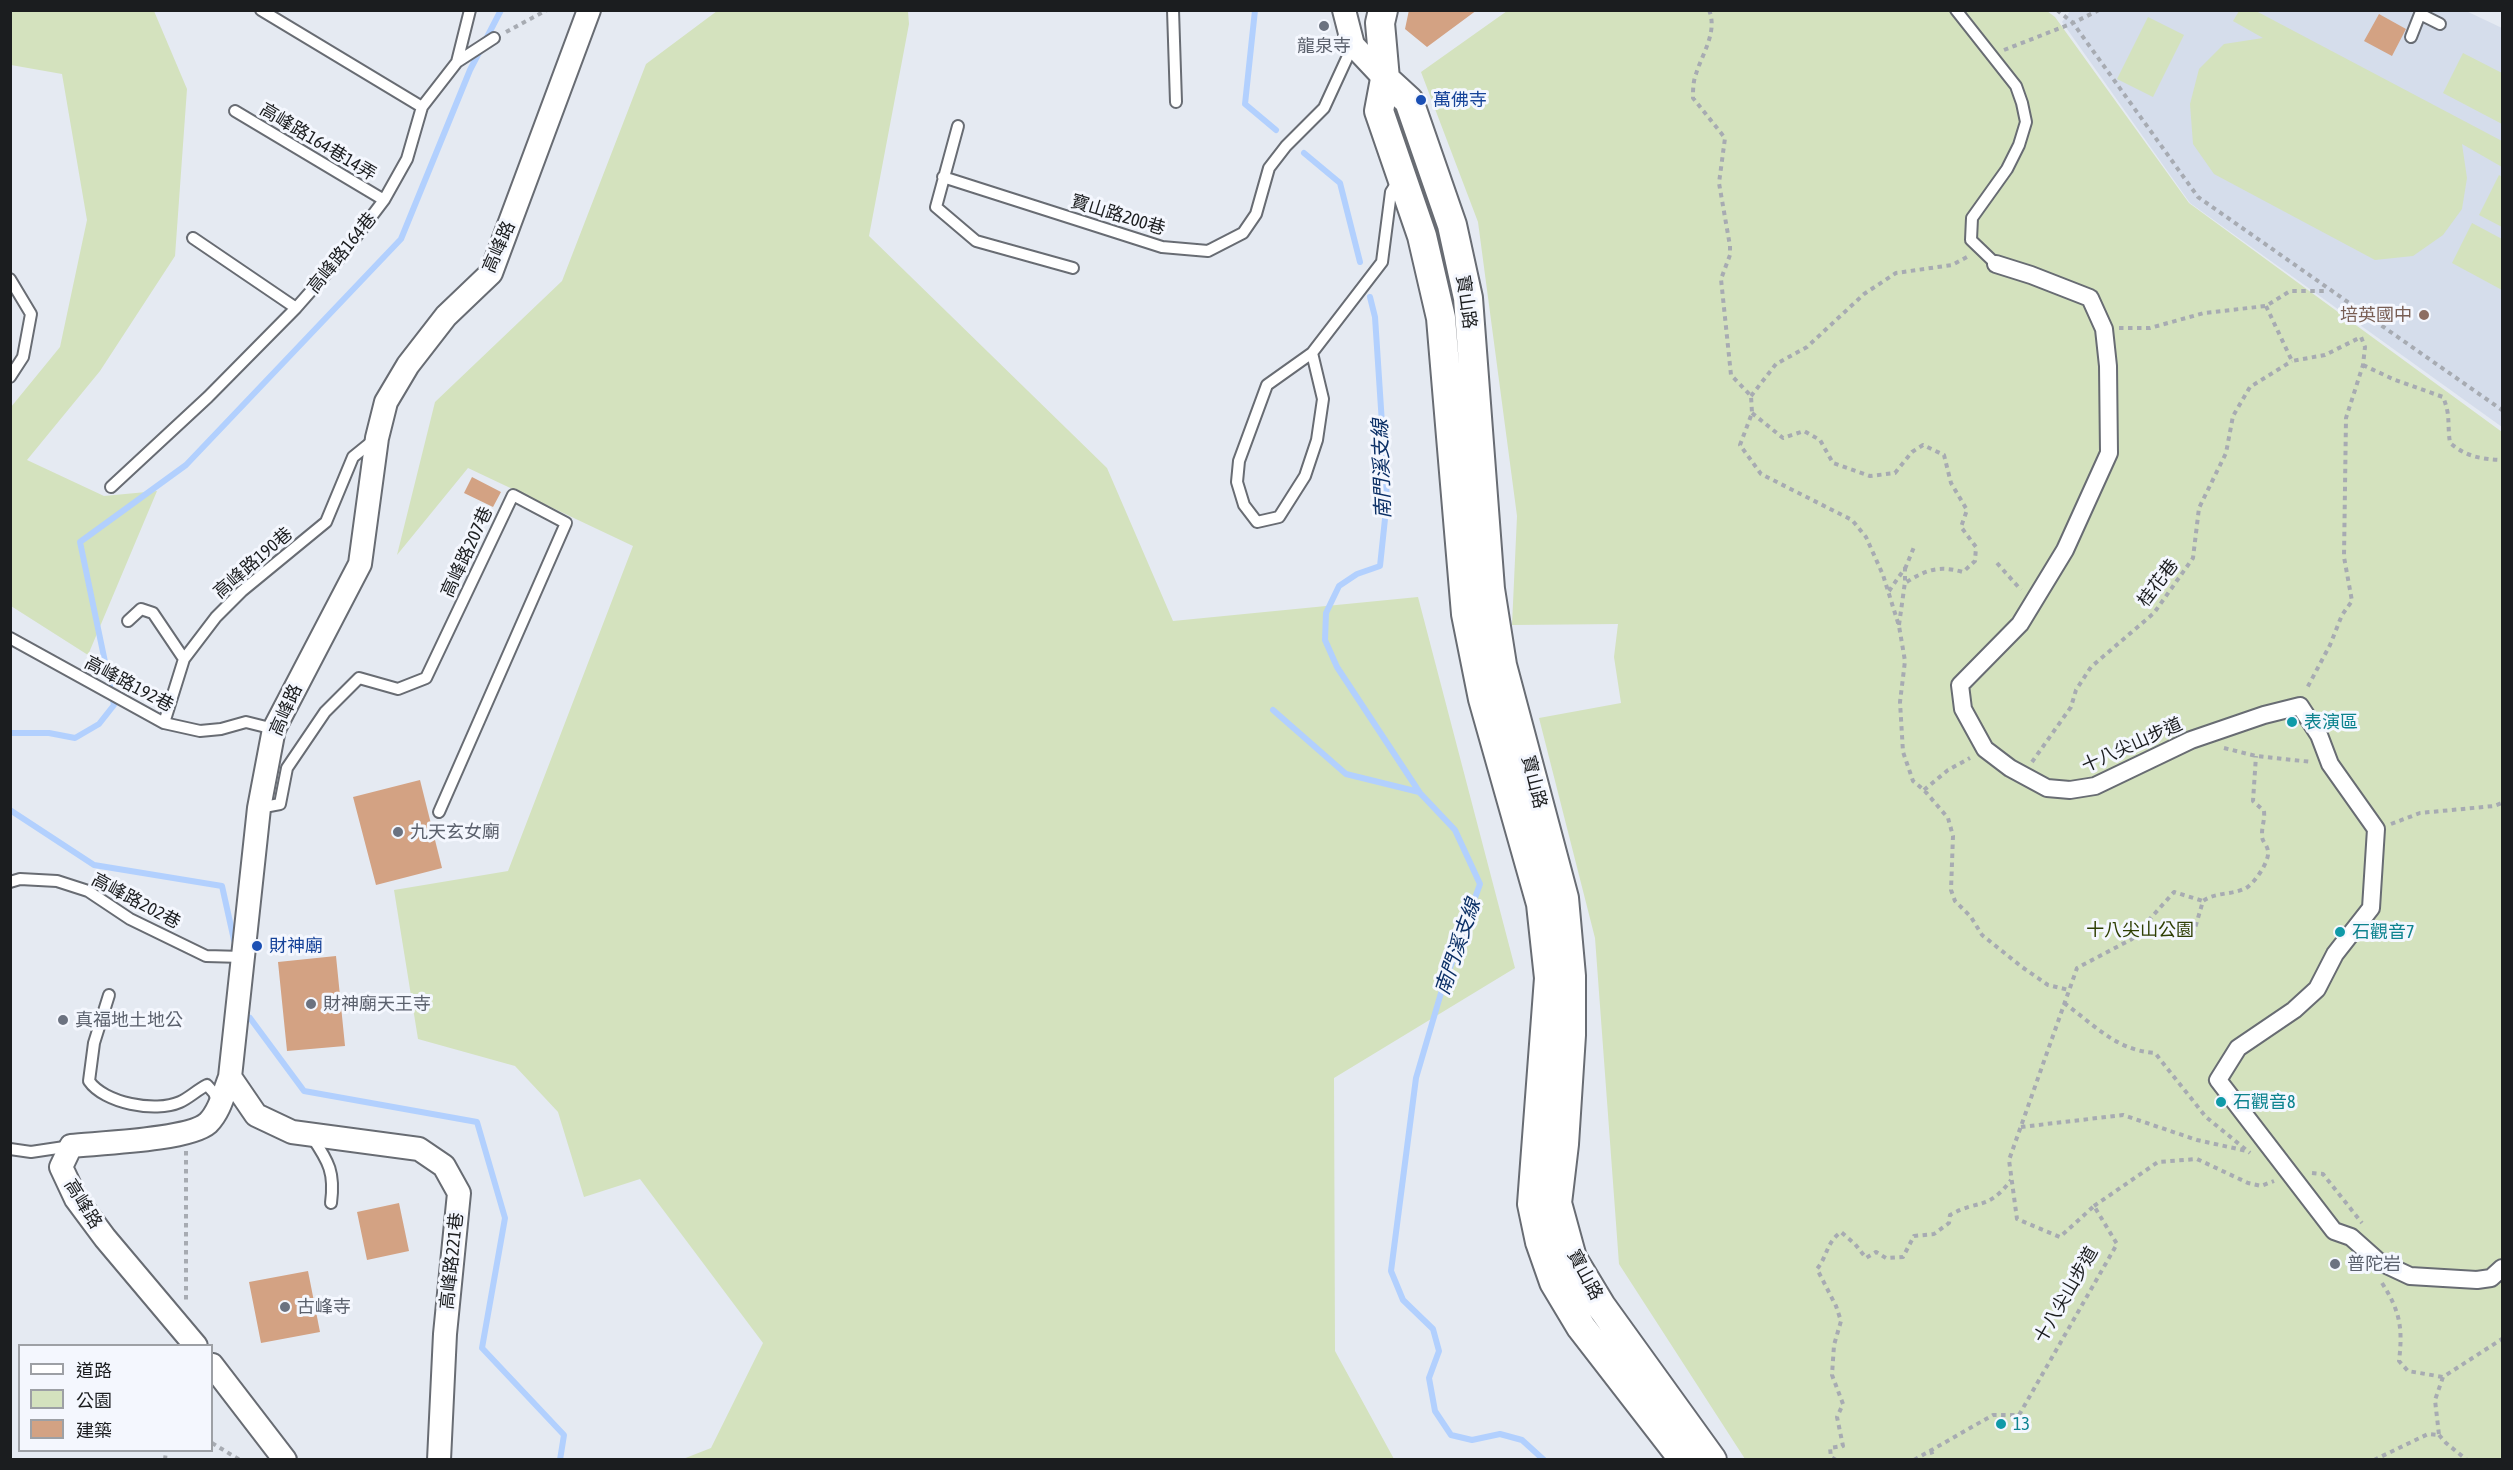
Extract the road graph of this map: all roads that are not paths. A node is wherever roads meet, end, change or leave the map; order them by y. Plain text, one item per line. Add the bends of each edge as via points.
1 (261, 10) edge
2 (470, 10) edge
3 (1173, 10) edge
4 (1344, 10) edge
5 (1383, 10) edge
6 (1956, 10) edge
7 (583, 12) edge
8 (2440, 24) dead end
9 (2411, 37) dead end
10 (494, 38) road end
11 (1353, 45) junction
12 (457, 62) junction
13 (1384, 79) junction
14 (1176, 102) dead end
15 (422, 107) junction
16 (235, 111) dead end
17 (958, 126) dead end
18 (1401, 176) junction
19 (943, 177) junction
20 (384, 200) junction
21 (194, 238) dead end
22 (1996, 264) joint
23 (1073, 268) dead end
24 (10, 279) edge
25 (296, 308) junction
26 (1312, 353) junction
27 (10, 377) edge
28 (377, 438) junction
29 (111, 487) dead end
30 (128, 621) dead end
31 (10, 639) edge
32 (184, 659) junction
33 (164, 723) junction
34 (274, 729) junction
35 (259, 808) junction
36 (439, 813) dead end
37 (10, 882) edge
38 (243, 957) junction
39 (109, 995) dead end
40 (230, 1077) junction
41 (219, 1106) junction
42 (310, 1134) junction
43 (71, 1146) junction
44 (10, 1149) edge
45 (331, 1203) dead end
46 (2502, 1268) edge
47 (191, 1339) edge
48 (213, 1366) edge
49 (285, 1460) edge
50 (438, 1460) edge
51 (1684, 1460) edge
52 (1712, 1460) edge

1 - 15 lane
2 - 12 lane
3 - 14 lane
4 - 11 street
5 - 13 street, 寶山路 via 1380,23
6 - 22 lane, 十八尖山步道 via 2016,86 2025,122 2007,169 1972,218 1971,240
7 - 28 street, 高峰路 via 491,273 446,316 408,364 386,402
8 - 9 lane via 2420,14
10 - 12 lane, 高峰路164巷
11 - 13 street
11 - 19 lane, 寶山路200巷 via 1324,108 1269,168 1256,214 1243,233 1208,251 1162,247
12 - 15 lane, 高峰路164巷
13 - 18 street, 寶山路 via 1379,111
13 - 52 street, 寶山路 via 1409,101 1452,225 1468,298 1490,589 1502,666 1564,898 1571,976 1571,1035 1557,1203 1572,1258
15 - 20 lane, 高峰路164巷 via 407,159
16 - 20 lane, 高峰路164巷14弄
17 - 19 lane
18 - 26 lane via 1391,192 1382,262
18 - 51 street, 寶山路 via 1422,236 1441,318 1466,614 1483,699 1540,904 1549,978 1532,1204 1540,1242 1554,1282 1581,1327
19 - 23 lane via 936,207 976,242
20 - 25 lane, 高峰路164巷
21 - 25 lane
22 - 46 street, 十八尖山步道 via 2090,298 2104,328 2109,453 2065,550 2020,624 1960,685 1963,709 1985,749 2047,788 2070,790 2096,786 2191,740 2300,706 2319,735 2330,764 2376,829 2371,908 2335,954 2317,989 2294,1010 2238,1048 2218,1080 2334,1231 2351,1237 2378,1261 2410,1276 2491,1278
24 - 27 lane via 31,314 23,357
25 - 29 lane, 高峰路164巷
26 - 26 lane via 1267,386 1239,461 1237,482 1244,504 1257,522 1279,517 1305,476 1317,440 1323,399
28 - 32 lane, 高峰路190巷 via 353,457 326,522 242,591
28 - 34 street, 高峰路 via 360,564
30 - 32 lane via 141,609 153,613
31 - 33 lane, 高峰路192巷
32 - 33 lane, 高峰路190巷
33 - 34 lane, 高峰路192巷 via 200,731 246,722
34 - 35 street, 高峰路
35 - 36 lane, 高峰路207巷 via 280,804 287,768 325,712 359,678 398,689 426,678 513,495 566,524
35 - 38 street, 高峰路
37 - 38 lane, 高峰路202巷 via 57,881 88,891 130,919 206,956
38 - 40 street, 高峰路
39 - 41 lane via 94,1043 89,1081 95,1090 137,1106 166,1106 207,1085
40 - 41 street, 高峰路
40 - 42 street, 高峰路221巷 via 256,1115 292,1132
41 - 43 street, 高峰路 via 207,1124 186,1133
42 - 45 lane via 325,1156 334,1181
42 - 50 street, 高峰路221巷 via 419,1149 444,1166 459,1193
43 - 44 lane via 31,1152
43 - 47 street, 高峰路 via 61,1167 76,1200
48 - 49 street

